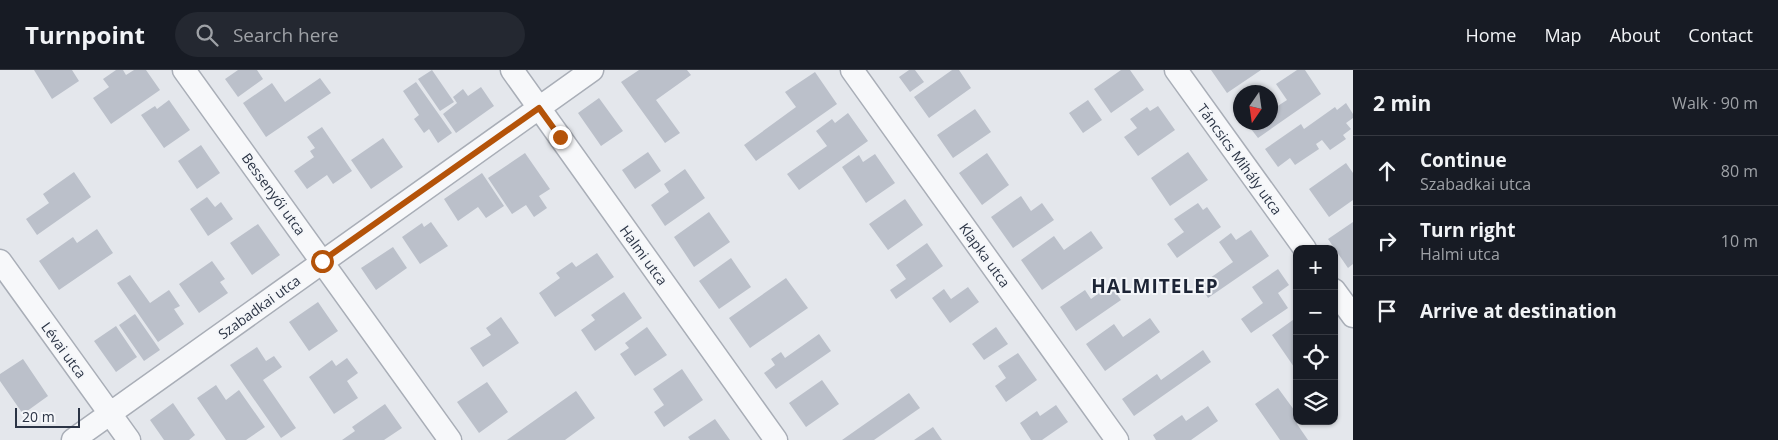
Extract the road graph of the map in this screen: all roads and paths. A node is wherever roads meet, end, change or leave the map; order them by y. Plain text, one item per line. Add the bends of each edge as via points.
1 (184, 70) edge
2 (512, 70) edge
3 (592, 70) edge
4 (852, 70) edge
5 (1176, 70) edge
6 (539, 108) junction
7 (1302, 245) edge
8 (0, 261) edge
9 (322, 261) junction
10 (1338, 295) edge
11 (1353, 316) edge
12 (110, 413) junction
13 (72, 440) edge
14 (129, 440) edge
15 (450, 440) edge
16 (776, 440) edge
17 (1118, 440) edge

1 - 9 street, Bessenyői utca
2 - 6 street, Halmi utca
3 - 6 street, Szabadkai utca
4 - 17 street, Klapka utca
5 - 7 street, Táncsics Mihály utca
6 - 9 street, Szabadkai utca
6 - 16 street, Halmi utca
8 - 12 street, Lévai utca
9 - 12 street, Szabadkai utca
9 - 15 street, Bessenyői utca
10 - 11 street
12 - 13 street, Szabadkai utca
12 - 14 street, Lévai utca

